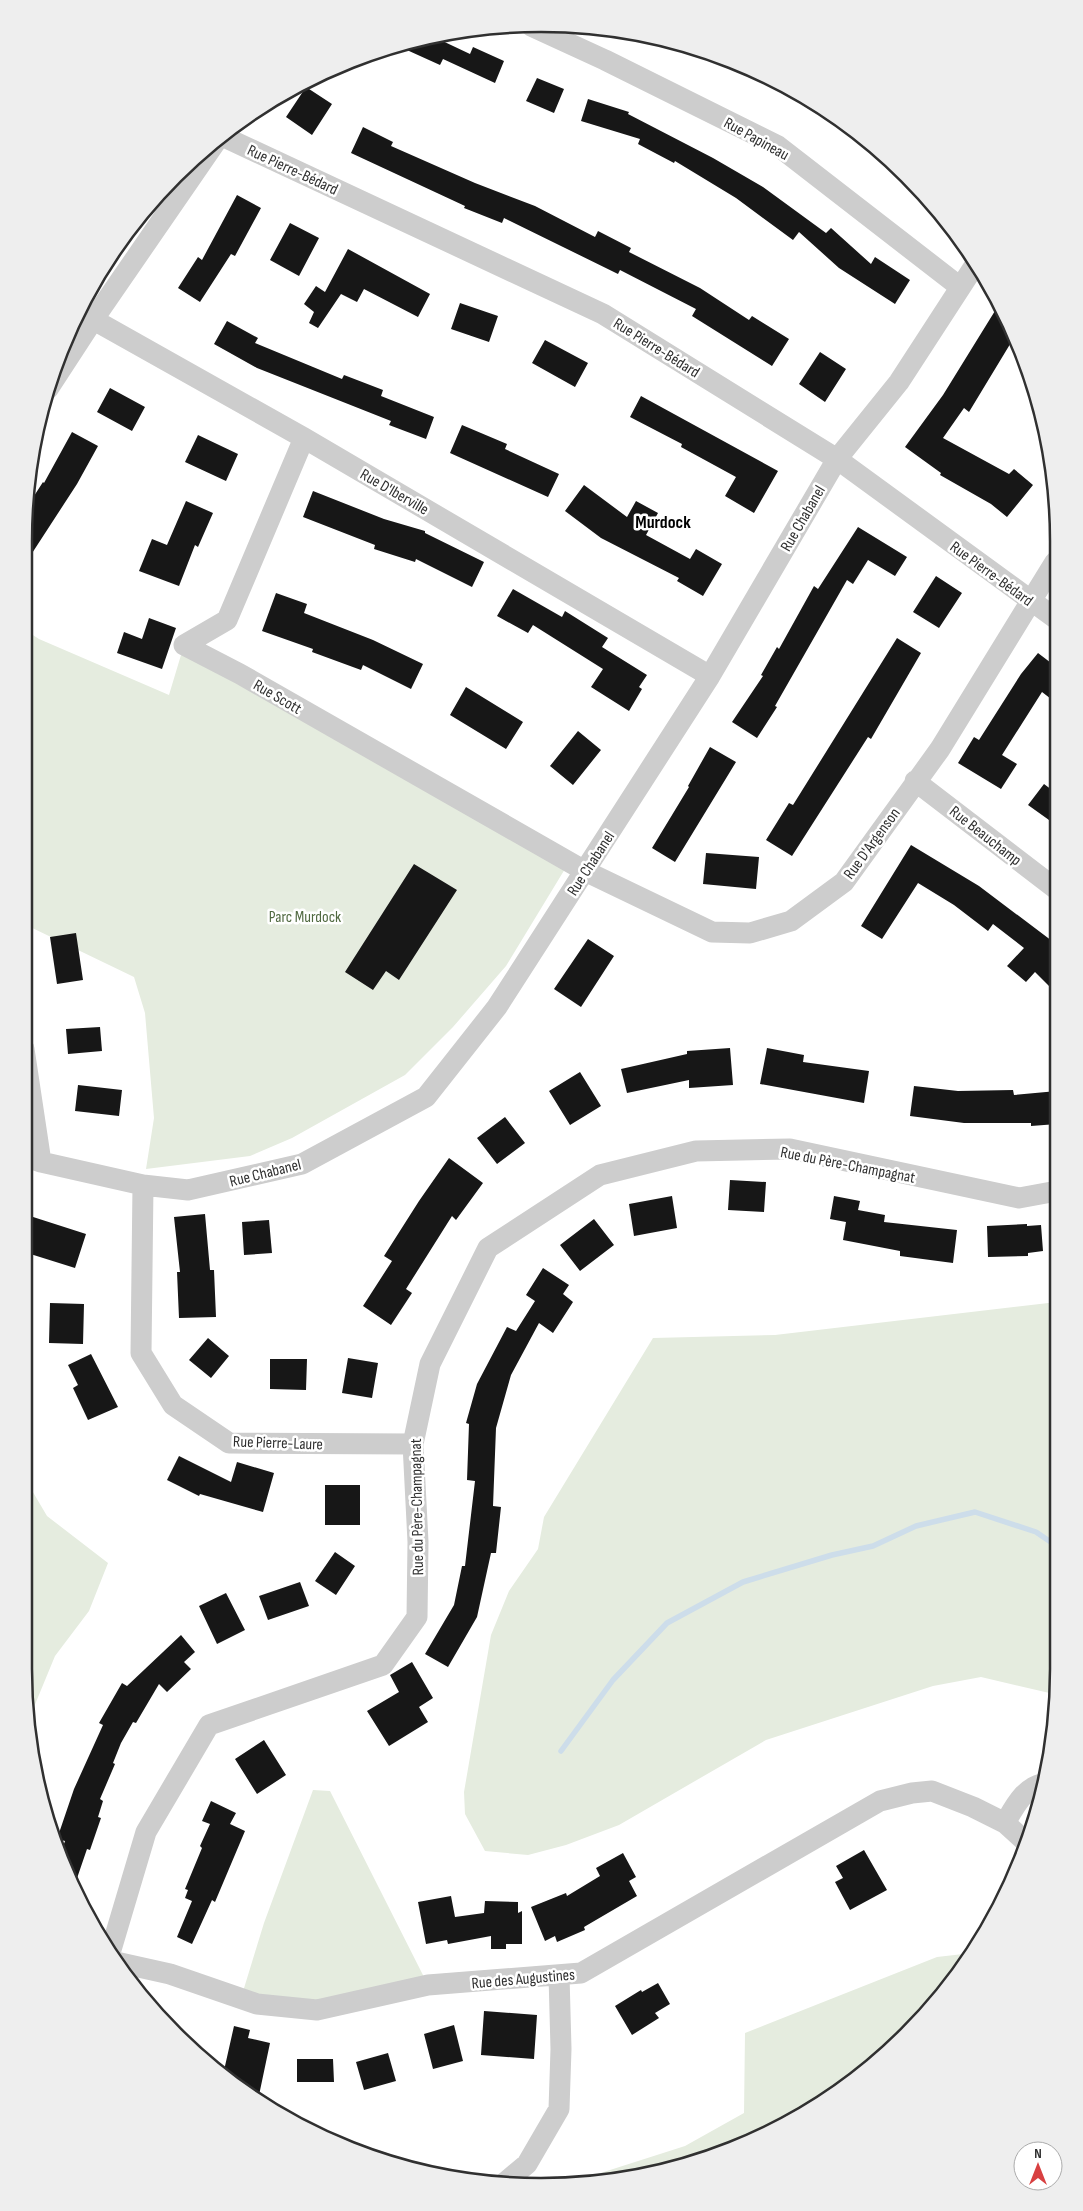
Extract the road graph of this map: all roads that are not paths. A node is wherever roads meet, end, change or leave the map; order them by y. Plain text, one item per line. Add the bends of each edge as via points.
1 (544, 32) edge
2 (230, 140) edge
3 (194, 170) edge
4 (972, 270) edge
5 (960, 287) junction
6 (85, 316) edge
7 (304, 438) junction
8 (838, 459) junction
9 (1050, 570) edge
10 (1031, 602) junction
11 (1050, 615) edge
12 (710, 676) junction
13 (916, 781) junction
14 (585, 871) junction
15 (1050, 884) edge
16 (32, 1159) edge
17 (143, 1185) junction
18 (1050, 1192) edge
19 (413, 1444) junction
20 (1037, 1785) edge
21 (1005, 1822) junction
22 (1021, 1838) edge
23 (113, 1943) edge
24 (127, 1965) edge
25 (559, 1976) junction
26 (511, 2177) edge

1 - 5 street, Rue Papineau via 778,146
2 - 8 street, Rue Pierre-Bédard via 603,314
3 - 6 street
4 - 5 street, Rue Chabanel
5 - 8 street, Rue Chabanel via 899,382
6 - 7 street, Rue D'Iberville
7 - 12 street, Rue D'Iberville
7 - 14 street, Rue Scott via 227,620 184,645
8 - 10 street, Rue Pierre-Bédard
8 - 12 street, Rue Chabanel
9 - 10 street, Rue D'Argenson
10 - 11 street, Rue Pierre-Bédard
10 - 13 street, Rue D'Argenson via 940,749
12 - 14 street, Rue Chabanel
13 - 14 street, Rue D'Argenson via 844,882 791,921 750,933 712,932
13 - 15 street, Rue Beauchamp
14 - 17 street, Rue Chabanel via 497,1007 426,1097 302,1164 188,1190
16 - 17 street, Rue Chabanel
17 - 19 street, Rue Pierre-Laure via 141,1353 173,1405 229,1443
18 - 19 street, Rue du Père-Champagnat via 1019,1198 790,1149 696,1151 600,1175 488,1248 430,1364
19 - 23 street, Rue du Père-Champagnat via 418,1542 417,1617 383,1665 209,1725 146,1832
20 - 21 street via 1020,1797
21 - 22 street, Rue des Augustines
21 - 25 street, Rue des Augustines via 932,1791 880,1801 581,1973
24 - 25 street, Rue des Augustines via 170,1974 257,2004 317,2010 428,1985
25 - 26 street via 559,2109 527,2164

